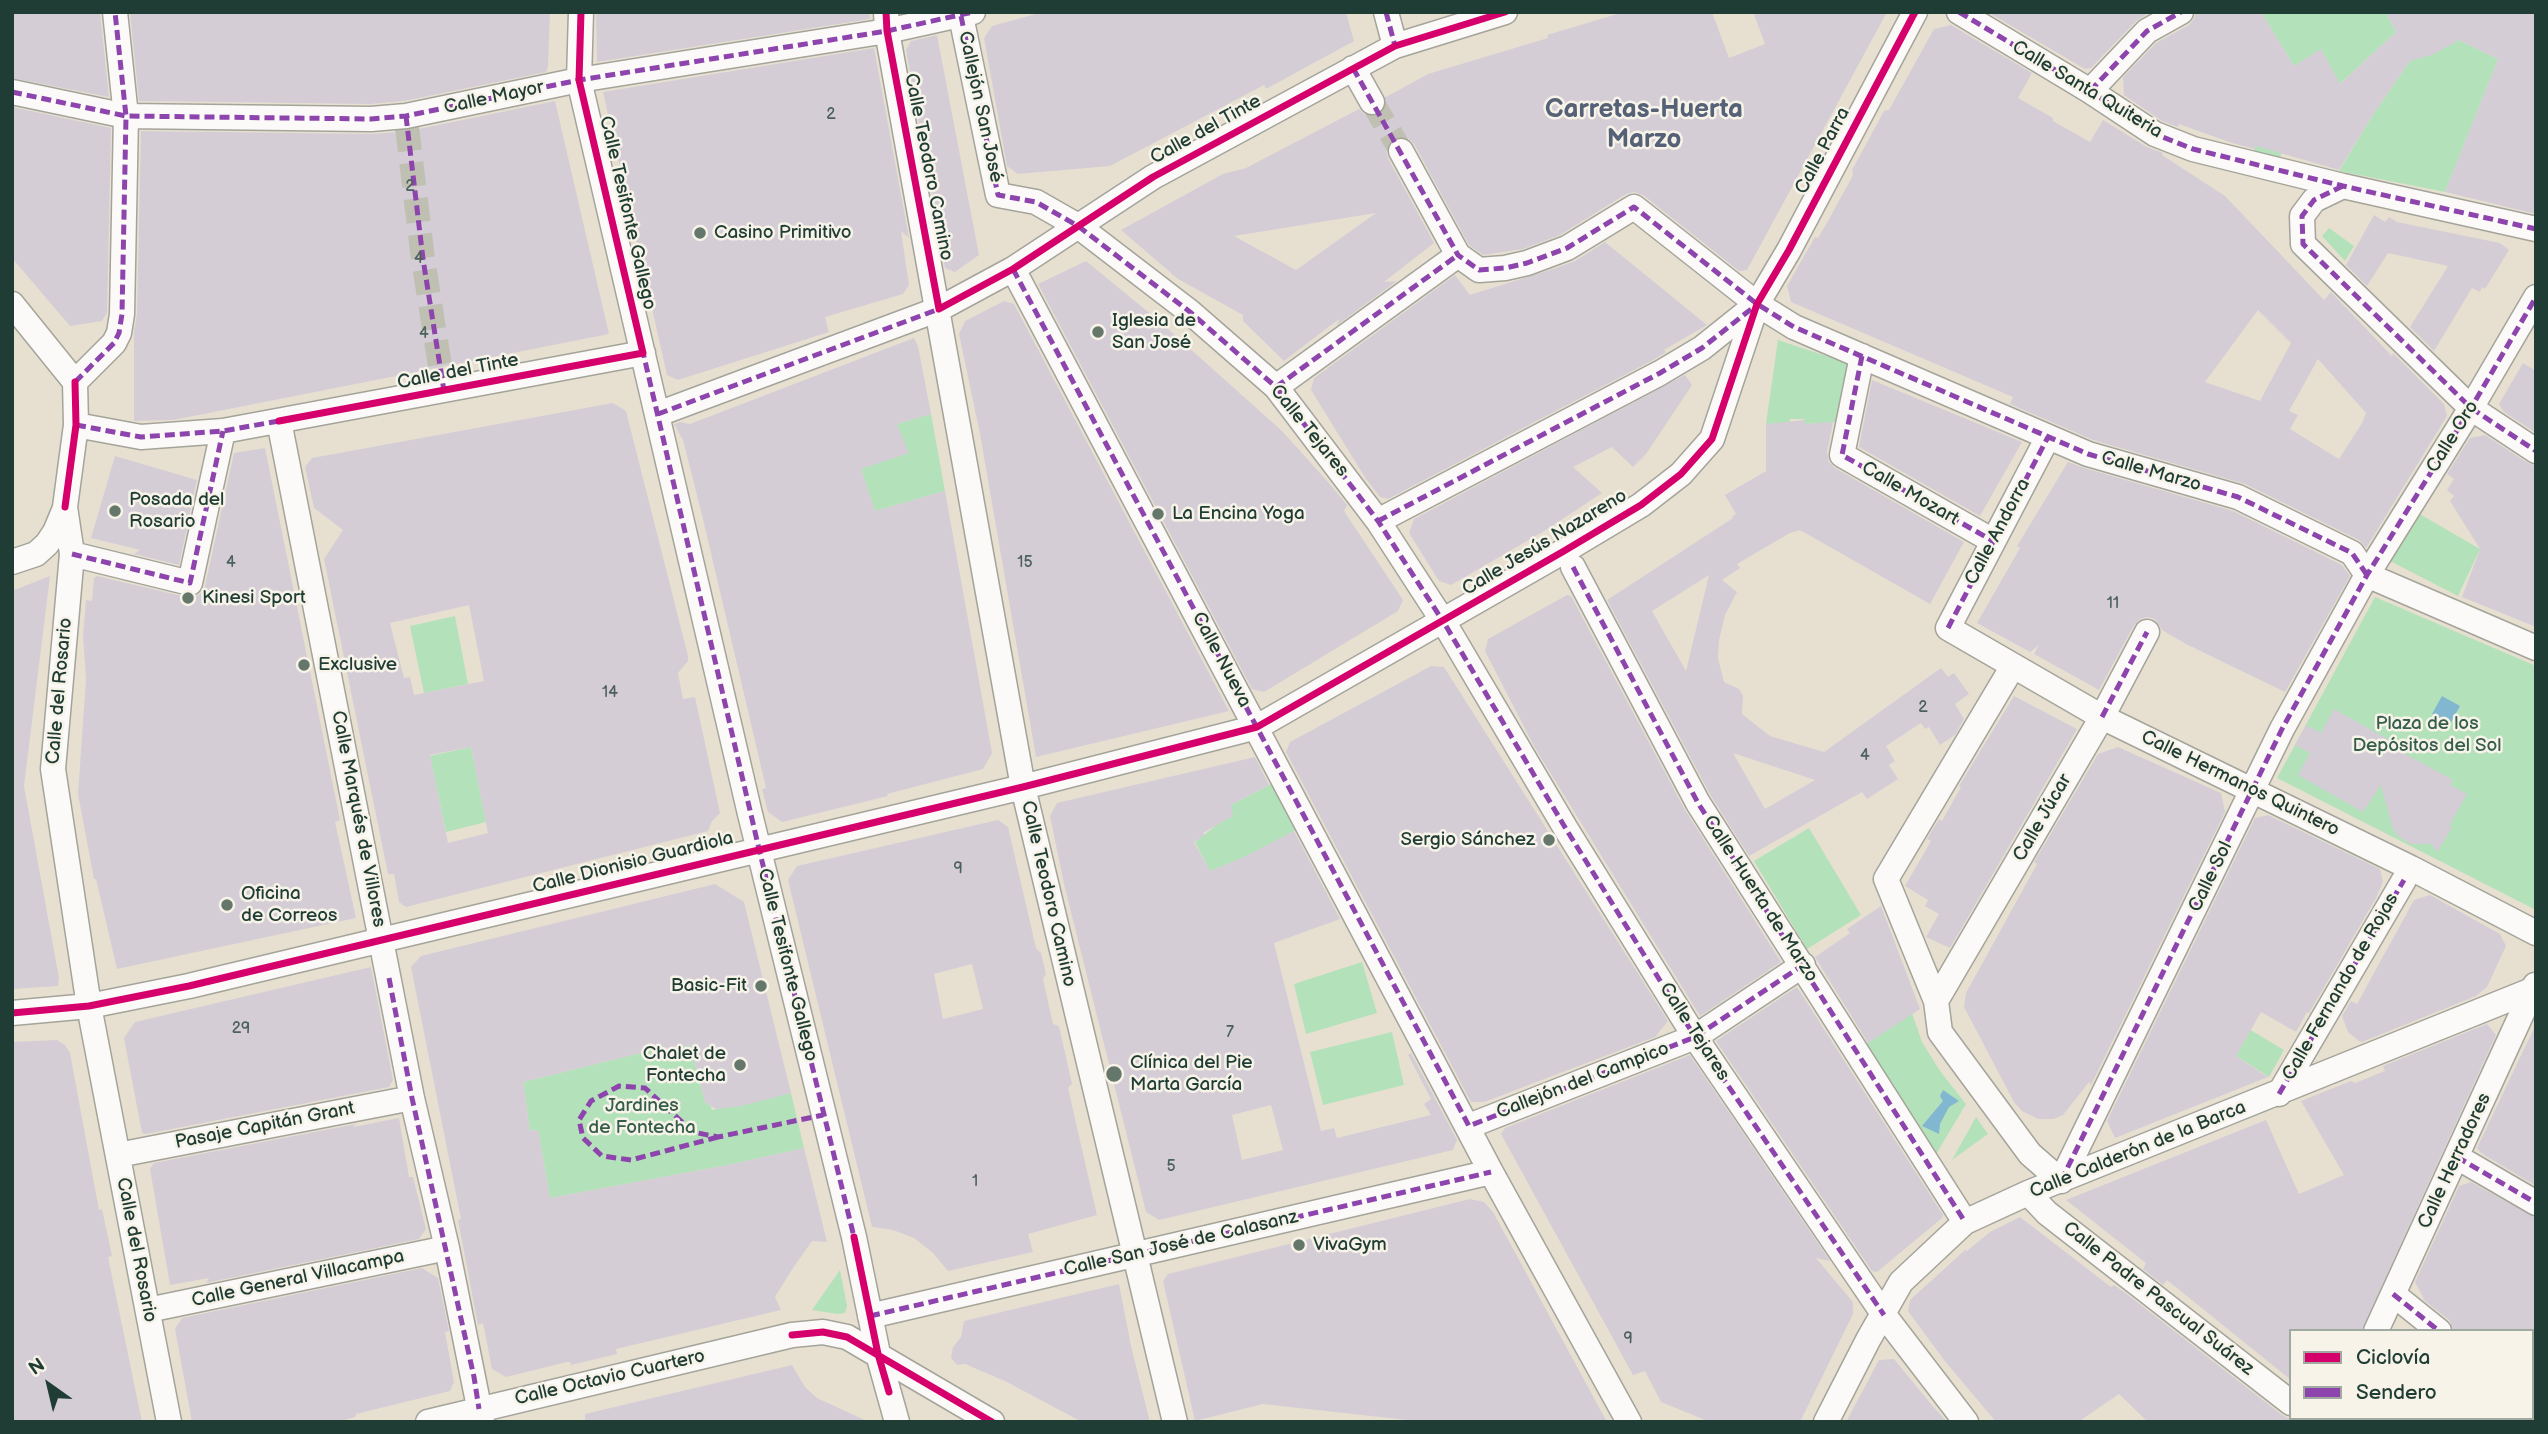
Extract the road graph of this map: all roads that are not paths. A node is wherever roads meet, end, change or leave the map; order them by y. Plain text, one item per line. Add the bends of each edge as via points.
1 (115, 12) edge
2 (580, 12) edge
3 (1386, 12) edge
4 (1505, 12) edge
5 (1914, 12) edge
6 (1959, 12) edge
7 (2181, 12) edge
8 (967, 14) edge
9 (887, 22) edge
10 (1395, 46) junction
11 (1353, 68) junction
12 (579, 79) junction
13 (2090, 91) junction
14 (12, 92) edge
15 (1372, 102) tunnel mouth
16 (126, 116) junction
17 (1401, 151) tunnel mouth
18 (2343, 186) junction
19 (1077, 226) junction
20 (2536, 229) edge
21 (1458, 255) junction
22 (1013, 269) junction
23 (2536, 297) edge
24 (12, 304) edge
25 (1757, 304) junction
26 (939, 309) junction
27 (643, 353) junction
28 (1862, 356) junction
29 (75, 382) junction
30 (1276, 387) junction
31 (2471, 408) junction
32 (658, 414) junction
33 (279, 421) junction
34 (76, 425) junction
35 (223, 431) junction
36 (2048, 437) junction
37 (2536, 451) edge
38 (65, 507) junction
39 (1378, 521) junction
40 (1993, 541) junction
41 (72, 554) junction
42 (12, 562) edge
43 (1573, 567) dead end
44 (2367, 575) junction
45 (1948, 628) joint
46 (2147, 632) dead end
47 (2536, 648) edge
48 (2013, 666) junction
49 (2102, 717) junction
50 (1257, 727) junction
51 (1023, 787) junction
52 (2254, 790) junction
53 (759, 849) junction
54 (2404, 880) dead end
55 (2536, 933) edge
56 (382, 941) junction
57 (1803, 965) junction
58 (2534, 987) edge
59 (1936, 1001) junction
60 (89, 1006) junction
61 (12, 1013) edge
62 (1695, 1037) junction
63 (2279, 1094) junction
64 (412, 1098) junction
65 (1469, 1126) junction
66 (118, 1155) junction
67 (2457, 1157) junction
68 (1491, 1172) junction
69 (2061, 1181) junction
70 (2028, 1193) junction
71 (2536, 1203) edge
72 (1965, 1222) junction
73 (447, 1248) junction
74 (1134, 1254) junction
75 (2393, 1294) junction
76 (148, 1310) junction
77 (1884, 1315) junction
78 (870, 1316) junction
79 (2377, 1329) edge
80 (2437, 1329) edge
81 (878, 1354) junction
82 (2289, 1401) edge
83 (481, 1415) edge
84 (169, 1422) edge
85 (428, 1422) edge
86 (897, 1422) edge
87 (992, 1422) edge
88 (1175, 1422) edge
89 (1629, 1422) edge
90 (1826, 1422) edge
91 (1966, 1422) edge

1 - 16 street
2 - 12 street, Calle Tesifonte Gallego
3 - 10 street
4 - 10 street, Calle del Tinte
5 - 25 street, Calle Parra
6 - 13 street, Calle Santa Quiteria
7 - 13 street via 2147,30
8 - 9 street, Calle Mayor
8 - 19 street, Callejón San José via 998,195 1036,202
9 - 12 street, Calle Mayor
9 - 26 street, Calle Teodoro Camino
10 - 11 street, Calle del Tinte
11 - 15 street
11 - 19 street, Calle del Tinte via 1153,177
12 - 16 street, Calle Mayor via 407,122
12 - 27 street, Calle Tesifonte Gallego
13 - 18 street, Calle Santa Quiteria via 2155,134 2193,149
14 - 16 street, Calle Mayor
16 - 29 street via 119,333
17 - 21 street
18 - 20 street, Calle Santa Quiteria
18 - 31 street via 2314,200 2302,216 2303,244
19 - 22 street, Calle del Tinte
19 - 30 street, Calle Tejares via 1190,312
21 - 25 street, Calle Marzo via 1479,270 1527,263 1567,247 1634,207
21 - 30 street
22 - 26 street, Calle del Tinte
22 - 50 street, Calle Nueva
23 - 31 street, Calle Oro
24 - 29 street
25 - 28 street, Calle Marzo via 1794,327
25 - 39 street, Calle Parra via 1702,348 1660,373
25 - 50 street, Calle Jesús Nazareno via 1712,439 1681,474 1641,505 1564,551
26 - 32 street, Calle del Tinte
26 - 51 street, Calle Teodoro Camino
27 - 32 street, Calle Tesifonte Gallego
27 - 33 street, Calle del Tinte
28 - 36 street, Calle Marzo
28 - 40 street, Calle Mozart via 1842,455
29 - 34 street, Calle del Rosario
30 - 39 street, Calle Tejares
31 - 37 street
31 - 44 street, Calle Oro
32 - 53 street, Calle Tesifonte Gallego
33 - 35 street, Calle del Tinte
33 - 56 street, Calle Marqués de Villores
34 - 35 street, Calle del Tinte via 141,436
34 - 38 street, Calle del Rosario
35 - 41 street via 190,583
36 - 40 street, Calle Andorra
36 - 44 street, Calle Marzo via 2088,454 2238,497 2352,553
38 - 41 street, Calle del Rosario
38 - 42 street via 47,544 36,554
39 - 62 street, Calle Tejares
40 - 45 street, Calle Andorra
41 - 60 street, Calle del Rosario via 53,769
43 - 57 street, Calle Huerta de Marzo via 1698,803
44 - 47 street, Calle Marzo
44 - 52 street, Calle Sol via 2282,729
45 - 48 street, Calle Hermanos Quintero
46 - 49 street, Calle Júcar
48 - 49 street, Calle Hermanos Quintero
48 - 59 street via 1886,879
49 - 52 street, Calle Hermanos Quintero
49 - 59 street, Calle Júcar
50 - 51 street, Calle Dionisio Guardiola
50 - 65 street, Calle Nueva
51 - 53 street, Calle Dionisio Guardiola
51 - 74 street, Calle Teodoro Camino
52 - 55 street, Calle Hermanos Quintero
52 - 69 street, Calle Sol
53 - 56 street, Calle Dionisio Guardiola
53 - 78 street, Calle Tesifonte Gallego
54 - 63 street, Calle Fernando de Rojas
56 - 60 street, Calle Dionisio Guardiola
56 - 64 street, Calle Marqués de Villores
57 - 62 street, Callejón del Campico
57 - 72 street, Calle Huerta de Marzo
58 - 63 street, Calle Calderón de la Barca
58 - 67 street, Calle Herradores
59 - 69 street via 1940,1032 2031,1154
60 - 61 street, Calle Dionisio Guardiola
60 - 66 street, Calle del Rosario
62 - 65 street, Callejón del Campico
62 - 77 street, Calle Tejares
63 - 69 street, Calle Calderón de la Barca
64 - 66 street, Pasaje Capitán Grant
64 - 73 street, Calle Marqués de Villores
65 - 68 street, Calle Nueva
66 - 76 street, Calle del Rosario
67 - 71 street
67 - 75 street, Calle Herradores
68 - 74 street, Calle San José de Calasanz
68 - 89 street, Calle Nueva
69 - 70 street, Calle Calderón de la Barca
70 - 72 street, Calle Calderón de la Barca
70 - 82 street, Calle Padre Pascual Suárez via 2047,1213
72 - 77 street, Calle Calderón de la Barca via 1901,1282
73 - 76 street, Calle General Villacampa
73 - 83 street, Calle Marqués de Villores
74 - 78 street, Calle San José de Calasanz
74 - 88 street, Calle Teodoro Camino
75 - 79 street, Calle Herradores
75 - 80 street
76 - 84 street, Calle del Rosario
77 - 90 street, Calle Calderón de la Barca
77 - 91 street, Calle Tejares
78 - 81 street, Calle Tesifonte Gallego
81 - 83 street, Calle Octavio Cuartero via 847,1337 823,1332 792,1335
81 - 86 street, Calle Tesifonte Gallego
81 - 87 street, Calle Octavio Cuartero
83 - 85 street, Calle Octavio Cuartero

